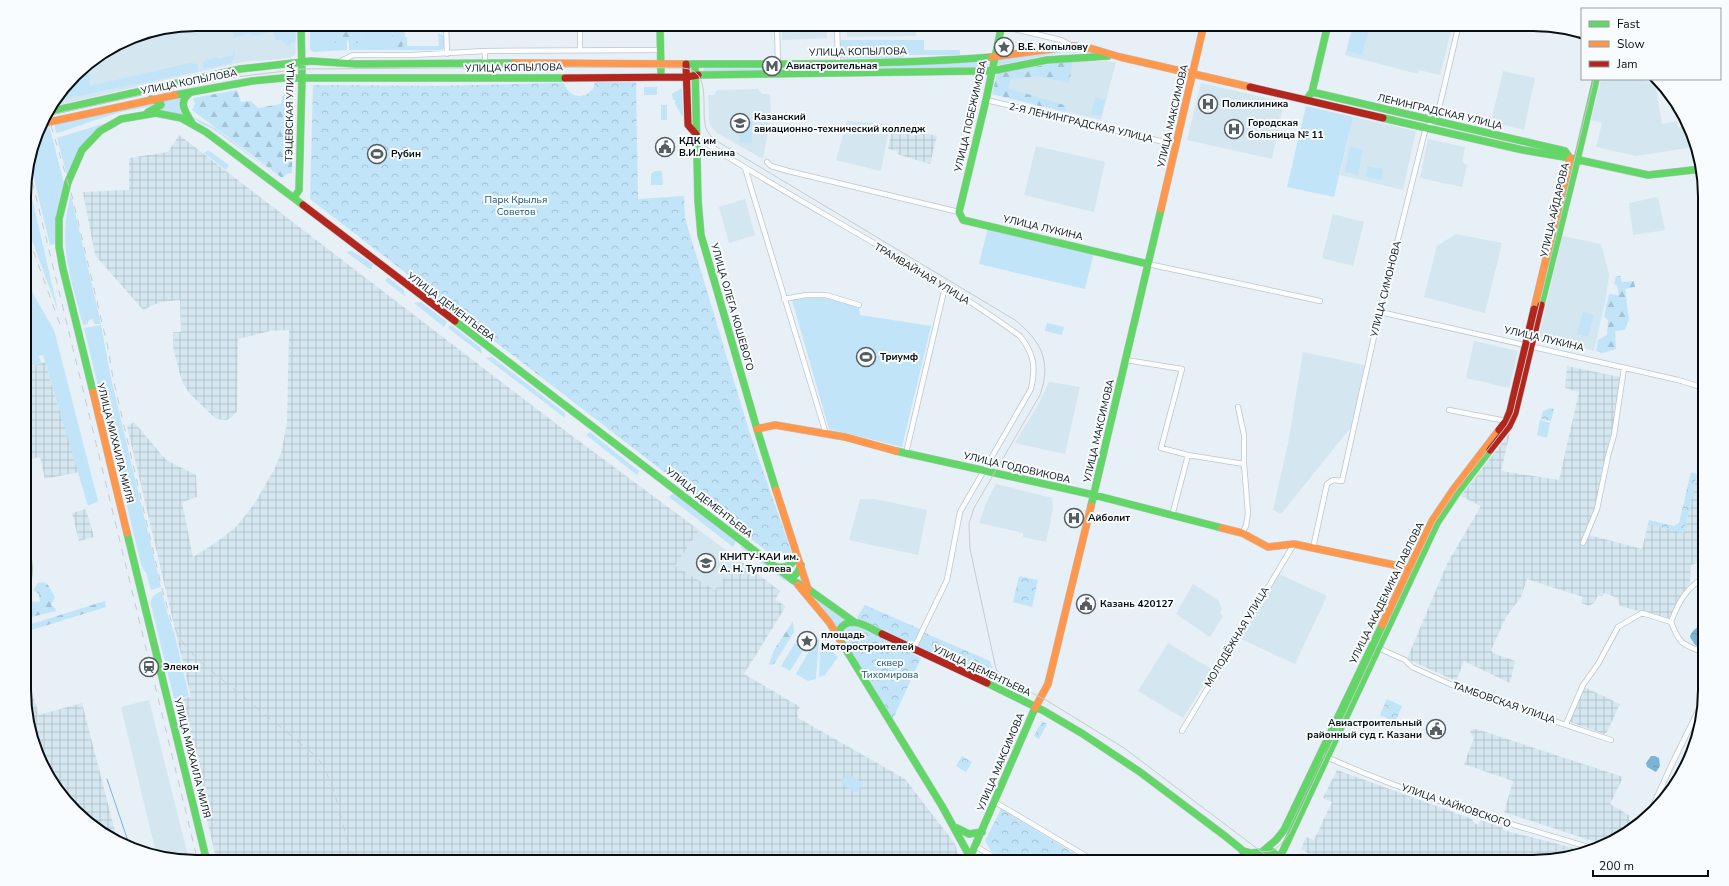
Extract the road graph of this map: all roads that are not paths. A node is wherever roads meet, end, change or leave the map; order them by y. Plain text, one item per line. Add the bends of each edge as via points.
1 (301, 31) edge
2 (446, 31) edge
3 (580, 31) edge
4 (660, 31) edge
5 (777, 31) edge
6 (837, 31) edge
7 (1000, 31) edge
8 (1025, 31) edge
9 (1202, 31) edge
10 (1326, 31) edge
11 (1457, 31) edge
12 (1074, 46) junction
13 (580, 50) junction
14 (661, 50) junction
15 (485, 51) junction
16 (447, 54) junction
17 (994, 57) junction
18 (1120, 57) junction
19 (302, 62) junction
20 (339, 62) junction
21 (485, 63) junction
22 (573, 63) junction
23 (661, 63) junction
24 (838, 63) junction
25 (686, 64) junction
26 (695, 64) junction
27 (778, 64) junction
28 (991, 70) junction
29 (1193, 74) junction
30 (695, 75) junction
31 (661, 76) junction
32 (574, 77) junction
33 (687, 77) junction
34 (302, 78) junction
35 (1596, 80) edge
36 (192, 91) junction
37 (1312, 92) junction
38 (151, 99) junction
39 (986, 100) junction
40 (1306, 100) junction
41 (55, 111) edge
42 (141, 114) junction
43 (1436, 121) junction
44 (48, 122) edge
45 (192, 123) junction
46 (1426, 127) junction
47 (696, 134) junction
48 (1177, 145) junction
49 (1574, 159) junction
50 (767, 162) dead end
51 (745, 168) junction
52 (1696, 170) edge
53 (294, 198) junction
54 (958, 212) junction
55 (1148, 264) junction
56 (945, 286) junction
57 (784, 299) junction
58 (1320, 301) dead end
59 (859, 305) dead end
60 (1380, 312) junction
61 (1529, 346) junction
62 (1126, 360) junction
63 (1624, 368) junction
64 (1698, 386) edge
65 (1238, 407) dead end
66 (1449, 410) dead end
67 (1506, 421) junction
68 (757, 429) junction
69 (826, 434) junction
70 (906, 453) junction
71 (1188, 455) junction
72 (1244, 464) junction
73 (983, 470) junction
74 (1094, 495) junction
75 (1172, 516) junction
76 (1242, 534) junction
77 (1583, 543) dead end
78 (1294, 544) junction
79 (794, 547) junction
80 (1313, 548) junction
81 (796, 557) junction
82 (777, 567) junction
83 (800, 567) junction
84 (1410, 568) junction
85 (792, 580) junction
86 (1698, 581) edge
87 (805, 589) junction
88 (853, 621) junction
89 (1671, 622) junction
90 (840, 640) junction
91 (1378, 648) junction
92 (914, 650) junction
93 (1698, 650) edge
94 (1035, 708) junction
95 (1697, 714) edge
96 (1566, 724) junction
97 (1182, 731) dead end
98 (1611, 740) dead end
99 (1324, 756) junction
100 (1655, 801) edge
101 (995, 802) junction
102 (953, 823) junction
103 (982, 832) junction
104 (975, 846) junction
105 (1585, 846) edge
106 (1244, 851) junction
107 (1260, 852) junction
108 (205, 855) edge
109 (967, 855) edge
110 (971, 855) edge
111 (990, 855) edge
112 (1084, 855) edge
113 (1247, 855) edge
114 (1257, 855) edge
115 (1277, 855) edge
116 (1281, 855) edge

1 - 19 main road, ТЭЦЕВСКАЯ УЛИЦА
2 - 16 street
3 - 13 street
4 - 14 main road
5 - 27 street
6 - 24 street
7 - 17 main road, УЛИЦА ПОБЕЖИМОВА
8 - 12 street, ЛЕНИНГРАДСКАЯ УЛИЦА
9 - 29 main road, УЛИЦА МАКСИМОВА
10 - 37 main road
11 - 43 street
12 - 17 main road, ЛЕНИНГРАДСКАЯ УЛИЦА
12 - 18 main road, ЛЕНИНГРАДСКАЯ УЛИЦА
13 - 14 street, УЛИЦА КОПЫЛОВА
13 - 15 street, УЛИЦА КОПЫЛОВА
14 - 23 main road
15 - 16 street, УЛИЦА КОПЫЛОВА
15 - 21 street
16 - 20 street, УЛИЦА КОПЫЛОВА via 353,55
17 - 24 main road, УЛИЦА КОПЫЛОВА
17 - 28 main road, УЛИЦА ПОБЕЖИМОВА
18 - 28 main road, ЛЕНИНГРАДСКАЯ УЛИЦА via 1065,58
18 - 29 main road, ЛЕНИНГРАДСКАЯ УЛИЦА
19 - 20 main road, УЛИЦА КОПЫЛОВА
19 - 34 main road, ТЭЦЕВСКАЯ УЛИЦА
19 - 41 main road, УЛИЦА КОПЫЛОВА via 240,69
20 - 21 main road, УЛИЦА КОПЫЛОВА
21 - 22 main road, УЛИЦА КОПЫЛОВА
22 - 23 main road, УЛИЦА КОПЫЛОВА
22 - 32 main road via 578,64 580,69 578,76
23 - 25 main road, УЛИЦА КОПЫЛОВА
23 - 31 main road
24 - 27 main road, УЛИЦА КОПЫЛОВА
25 - 26 main road, УЛИЦА КОПЫЛОВА
25 - 33 main road
26 - 27 main road, УЛИЦА КОПЫЛОВА
26 - 30 main road, УЛИЦА ОЛЕГА КОШЕВОГО
28 - 30 main road, УЛИЦА КОПЫЛОВА via 951,73 812,72
28 - 39 main road, УЛИЦА ПОБЕЖИМОВА
29 - 40 main road, ЛЕНИНГРАДСКАЯ УЛИЦА
29 - 48 main road, УЛИЦА МАКСИМОВА
30 - 33 main road, УЛИЦА КОПЫЛОВА
30 - 47 main road, УЛИЦА ОЛЕГА КОШЕВОГО
31 - 32 main road, УЛИЦА КОПЫЛОВА
31 - 33 main road, УЛИЦА КОПЫЛОВА
32 - 34 main road, УЛИЦА КОПЫЛОВА
33 - 47 main road via 688,125
34 - 36 main road, УЛИЦА КОПЫЛОВА via 255,81
34 - 53 main road, ТЭЦЕВСКАЯ УЛИЦА via 299,185
35 - 49 main road, УЛИЦА АЙДАРОВА
36 - 38 main road, УЛИЦА КОПЫЛОВА
36 - 45 main road via 182,101
37 - 40 main road
37 - 43 main road, ЛЕНИНГРАДСКАЯ УЛИЦА
38 - 42 main road via 160,102 160,106
38 - 44 main road, УЛИЦА КОПЫЛОВА
39 - 48 street, 2-Я ЛЕНИНГРАДСКАЯ УЛИЦА
39 - 54 main road, УЛИЦА ПОБЕЖИМОВА
40 - 46 main road, ЛЕНИНГРАДСКАЯ УЛИЦА
42 - 45 main road, УЛИЦА МИХАИЛА МИЛЯ via 162,114
42 - 108 main road, УЛИЦА МИХАИЛА МИЛЯ via 109,125 82,150 69,177 61,205 59,247
43 - 46 street
43 - 49 main road, ЛЕНИНГРАДСКАЯ УЛИЦА via 1565,151
45 - 53 main road, УЛИЦА ДЕМЕНТЬЕВА
46 - 49 main road, ЛЕНИНГРАДСКАЯ УЛИЦА
46 - 60 street, УЛИЦА СИМОНОВА
47 - 51 street, ТРАМВАЙНАЯ УЛИЦА
47 - 68 main road, УЛИЦА ОЛЕГА КОШЕВОГО via 701,235
48 - 55 main road, УЛИЦА МАКСИМОВА
49 - 52 main road, ЛЕНИНГРАДСКАЯ УЛИЦА via 1652,175
49 - 61 main road, УЛИЦА АЙДАРОВА
50 - 54 street, УЛИЦА ЛУКИНА via 782,169
51 - 56 street, ТРАМВАЙНАЯ УЛИЦА
51 - 57 street
53 - 82 main road, УЛИЦА ДЕМЕНТЬЕВА
54 - 55 main road, УЛИЦА ЛУКИНА via 963,220
55 - 58 street, УЛИЦА ЛУКИНА
55 - 62 main road, УЛИЦА МАКСИМОВА
56 - 70 street
56 - 73 street, ТРАМВАЙНАЯ УЛИЦА via 1020,336 1028,347 1033,361 1034,375 1030,389
57 - 59 street via 806,295 826,296
57 - 69 street
60 - 61 street, УЛИЦА ЛУКИНА
60 - 80 street, УЛИЦА СИМОНОВА via 1342,481 1333,480 1327,484
61 - 63 street, УЛИЦА ЛУКИНА
61 - 67 main road, УЛИЦА АКАДЕМИКА ПАВЛОВА
61 - 91 main road, УЛИЦА АКАДЕМИКА ПАВЛОВА via 1514,417 1437,523
62 - 71 street via 1182,369 1161,448
62 - 74 main road, УЛИЦА МАКСИМОВА
63 - 64 street, УЛИЦА ЛУКИНА
63 - 77 street via 1614,435 1597,509
65 - 72 street via 1244,435
66 - 67 street
67 - 84 main road, УЛИЦА АКАДЕМИКА ПАВЛОВА via 1438,510
68 - 69 main road, УЛИЦА ГОДОВИКОВА via 775,425
68 - 79 main road, УЛИЦА ОЛЕГА КОШЕВОГО
69 - 70 main road, УЛИЦА ГОДОВИКОВА
70 - 73 main road, УЛИЦА ГОДОВИКОВА
71 - 72 street
71 - 75 street
72 - 76 street via 1248,513
73 - 74 main road, УЛИЦА ГОДОВИКОВА
73 - 92 street, ТРАМВАЙНАЯ УЛИЦА via 960,512 946,584
74 - 75 main road, УЛИЦА ГОДОВИКОВА
74 - 94 main road, УЛИЦА МАКСИМОВА via 1051,674
75 - 76 main road, УЛИЦА ГОДОВИКОВА
76 - 78 main road, УЛИЦА ГОДОВИКОВА via 1268,547
78 - 80 main road, УЛИЦА ГОДОВИКОВА
78 - 97 street, МОЛОДЁЖНАЯ УЛИЦА
79 - 81 main road, УЛИЦА ОЛЕГА КОШЕВОГО
79 - 83 main road, УЛИЦА ОЛЕГА КОШЕВОГО
80 - 84 main road, УЛИЦА ГОДОВИКОВА
81 - 82 main road via 789,567
81 - 83 main road, УЛИЦА ОЛЕГА КОШЕВОГО
82 - 85 main road, УЛИЦА ДЕМЕНТЬЕВА
83 - 85 main road
83 - 87 main road, УЛИЦА ОЛЕГА КОШЕВОГО
84 - 99 main road, УЛИЦА АКАДЕМИКА ПАВЛОВА
85 - 87 main road, УЛИЦА ДЕМЕНТЬЕВА
86 - 89 street via 1692,585 1677,605
87 - 88 main road, УЛИЦА ДЕМЕНТЬЕВА
87 - 90 main road
88 - 90 main road via 846,622 840,629
88 - 92 main road, УЛИЦА ДЕМЕНТЬЕВА
89 - 93 street via 1682,644
89 - 96 street via 1642,613 1618,628 1583,685
90 - 102 main road
91 - 96 street, ТАМБОВСКАЯ УЛИЦА via 1405,660 1412,668 1470,693
91 - 99 main road, УЛИЦА АКАДЕМИКА ПАВЛОВА
92 - 94 main road, УЛИЦА ДЕМЕНТЬЕВА
94 - 101 main road, УЛИЦА МАКСИМОВА
94 - 106 main road, УЛИЦА ДЕМЕНТЬЕВА via 1109,750
95 - 100 street
96 - 98 street, ТАМБОВСКАЯ УЛИЦА
99 - 105 street, УЛИЦА ЧАЙКОВСКОГО via 1408,790
99 - 107 main road, УЛИЦА АКАДЕМИКА ПАВЛОВА via 1284,830
99 - 116 main road, УЛИЦА АКАДЕМИКА ПАВЛОВА
101 - 103 main road, УЛИЦА МАКСИМОВА
101 - 112 street
102 - 103 main road via 964,833
102 - 109 main road
103 - 104 main road, УЛИЦА МАКСИМОВА
104 - 110 main road, УЛИЦА МАКСИМОВА
104 - 111 street
106 - 107 main road, УЛИЦА ДЕМЕНТЬЕВА
106 - 113 main road, УЛИЦА ДЕМЕНТЬЕВА
107 - 114 main road, УЛИЦА ДЕМЕНТЬЕВА
107 - 115 main road, УЛИЦА ДЕМЕНТЬЕВА via 1271,851

